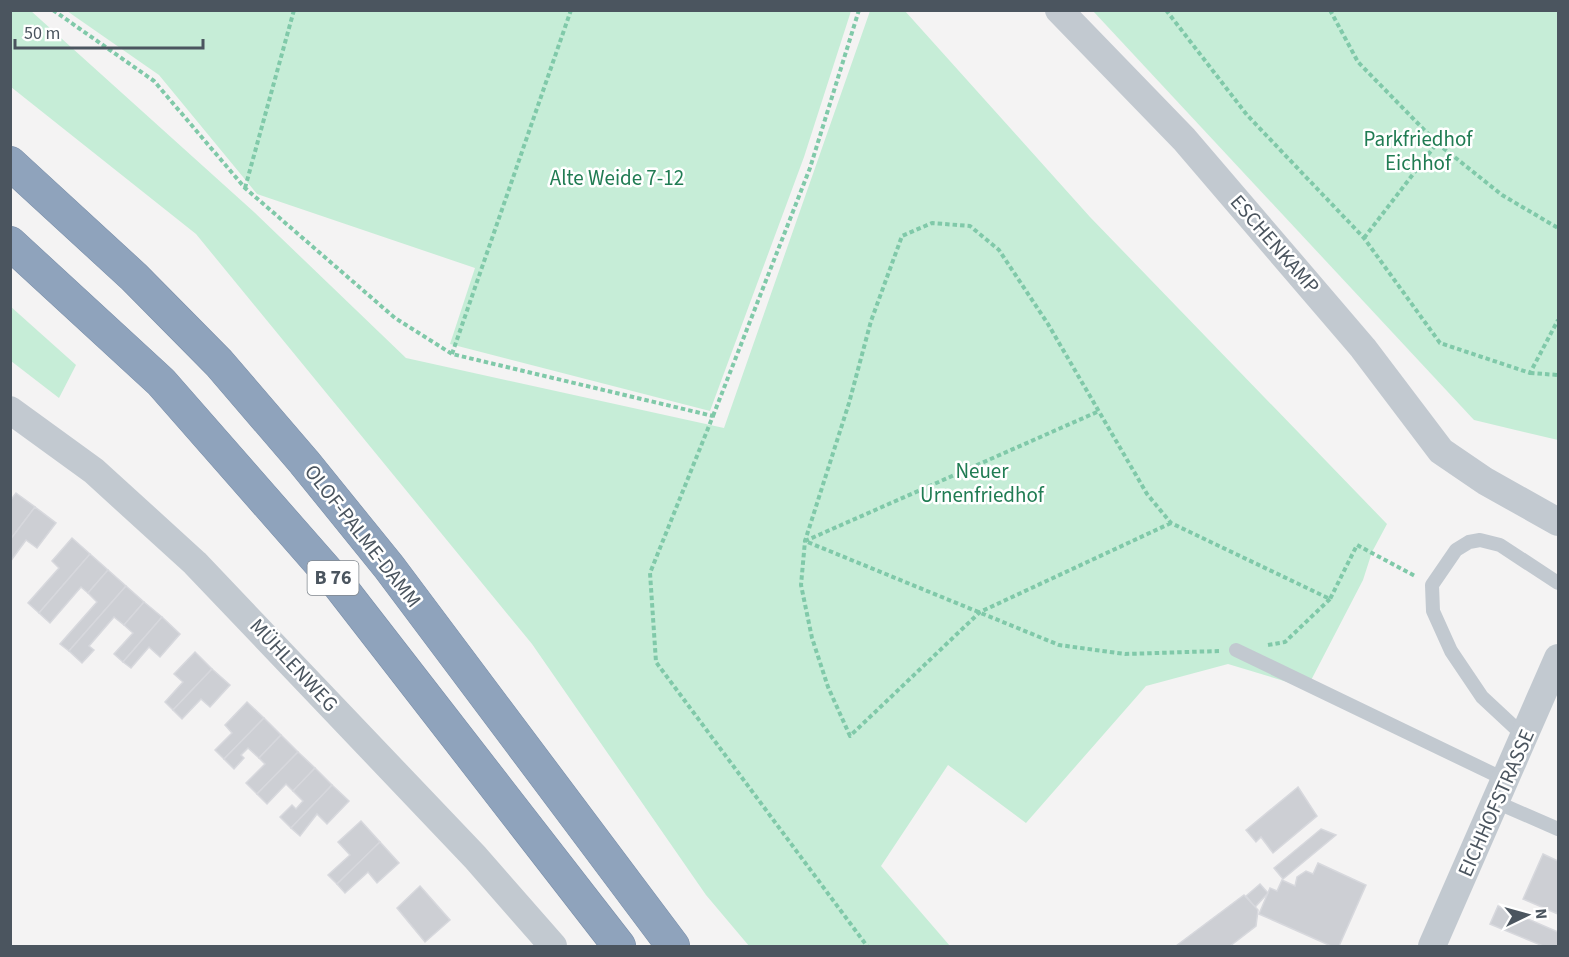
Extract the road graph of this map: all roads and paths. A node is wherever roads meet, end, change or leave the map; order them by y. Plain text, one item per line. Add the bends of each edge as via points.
1 (53, 10) edge
2 (294, 10) edge
3 (571, 10) edge
4 (859, 10) edge
5 (1059, 10) edge
6 (1166, 10) edge
7 (1330, 10) edge
8 (1437, 143) junction
9 (10, 163) edge
10 (245, 188) junction
11 (1558, 228) edge
12 (1364, 238) junction
13 (10, 243) edge
14 (1558, 320) edge
15 (452, 354) junction
16 (1530, 373) junction
17 (1558, 375) edge
18 (10, 410) edge
19 (1097, 412) junction
20 (713, 416) junction
21 (1558, 522) edge
22 (1171, 523) junction
23 (805, 541) junction
24 (1558, 583) edge
25 (1432, 585) junction
26 (1330, 599) junction
27 (980, 612) junction
28 (1236, 650) junction
29 (1558, 658) edge
30 (1525, 737) junction
31 (1501, 791) junction
32 (1558, 829) edge
33 (553, 946) edge
34 (619, 946) edge
35 (673, 946) edge
36 (867, 946) edge
37 (1432, 946) edge

1 - 10 path via 154,81
2 - 10 path
3 - 15 path
4 - 20 path via 810,168
5 - 21 street, ESCHENKAMP via 1185,139 1363,348 1442,451 1485,481
6 - 12 path via 1246,115
7 - 8 path via 1358,62
8 - 11 path via 1502,195
8 - 12 path
9 - 35 highway, OLOF-PALME-DAMM / B 76 via 212,355 304,462 389,567
10 - 15 path via 395,318
12 - 16 path via 1440,343
13 - 34 highway, B 76 via 161,382 339,585
14 - 16 path
15 - 20 path
16 - 17 path
18 - 33 street, MÜHLENWEG via 94,471 195,563 467,848
19 - 22 path via 1147,494
19 - 23 path
19 - 23 path via 1048,324 999,250 970,226 932,223 922,227 902,236 871,321
20 - 36 path via 650,573 656,662
22 - 26 path
22 - 27 path
23 - 27 path
23 - 27 path via 801,585 812,638 850,736
24 - 25 lane via 1500,545 1480,540 1456,550
25 - 26 path via 1357,545
25 - 30 lane via 1433,611 1451,651 1494,711
26 - 28 path via 1285,642
27 - 28 path via 1059,645 1125,654
28 - 31 lane
29 - 30 street, EICHHOFSTRASSE
30 - 31 street, EICHHOFSTRASSE
31 - 32 lane
31 - 37 street, EICHHOFSTRASSE

